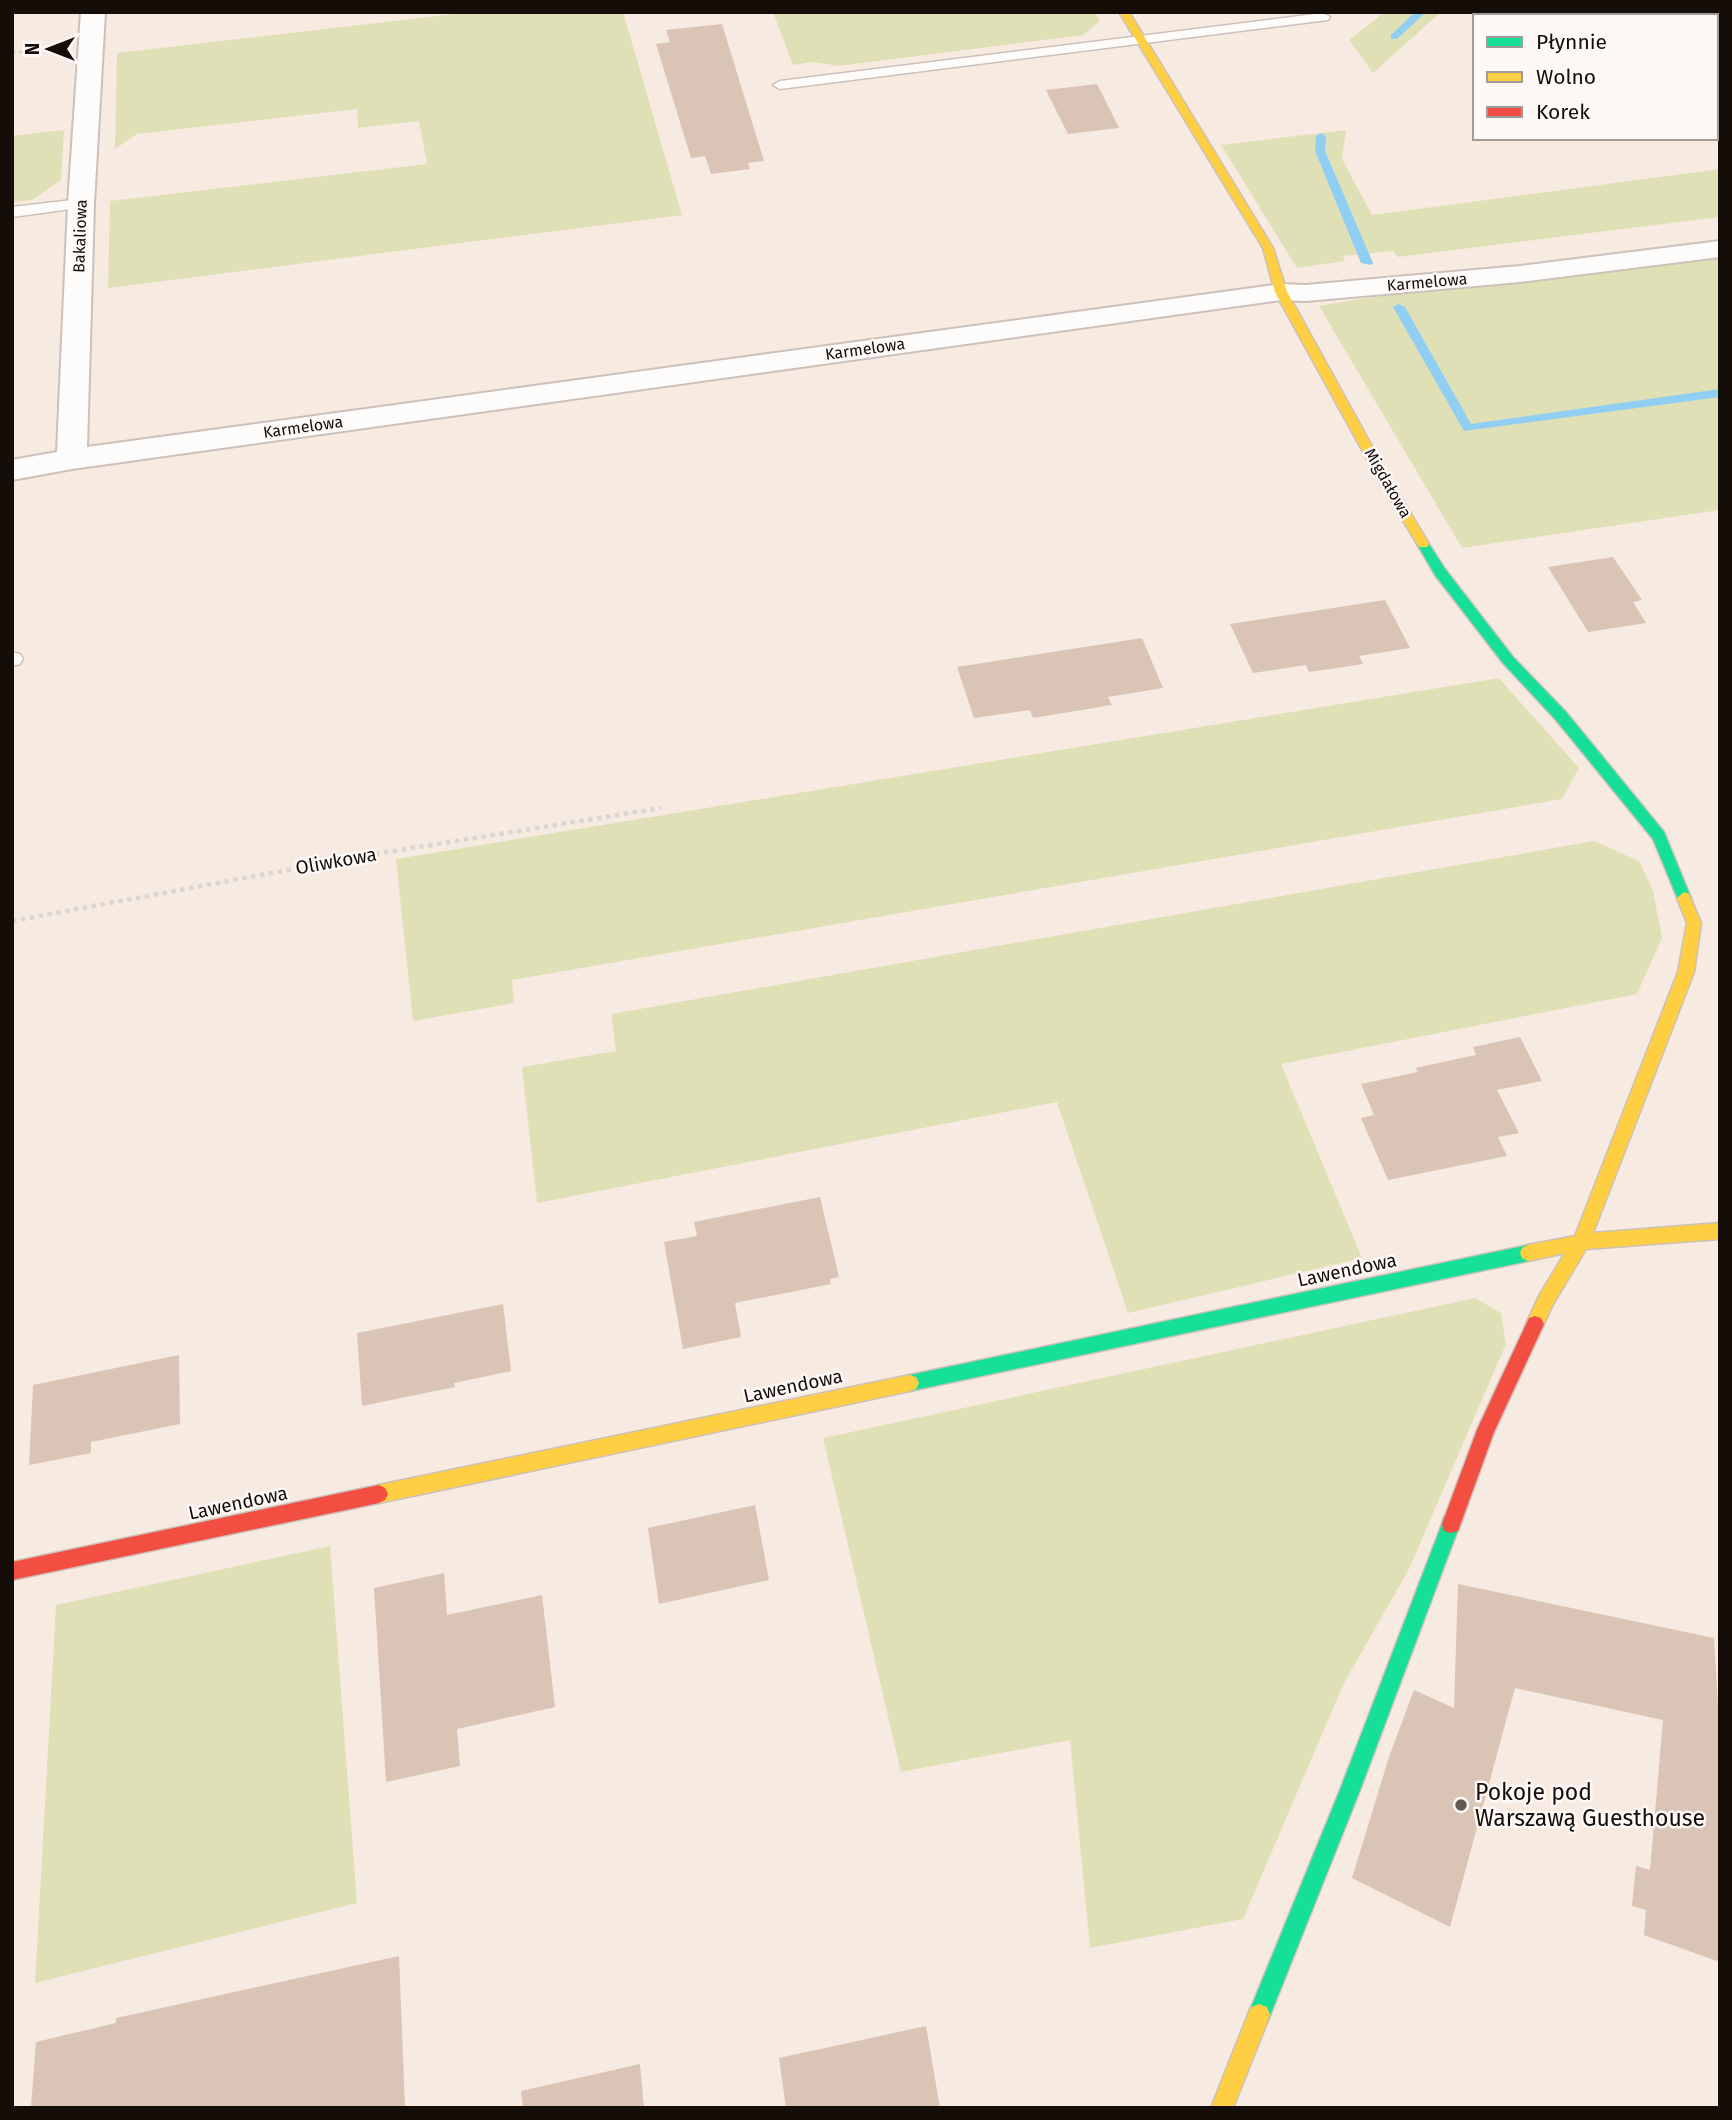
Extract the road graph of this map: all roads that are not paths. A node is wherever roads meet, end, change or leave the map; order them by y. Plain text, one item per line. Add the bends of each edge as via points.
1 (93, 12) edge
2 (1124, 12) edge
3 (1323, 17) dead end
4 (1139, 40) junction
5 (780, 85) dead end
6 (81, 204) junction
7 (12, 212) edge
8 (1720, 249) edge
9 (1281, 292) junction
10 (72, 459) junction
11 (12, 470) edge
12 (1720, 1231) edge
13 (1581, 1242) junction
14 (12, 1571) edge
15 (1222, 2108) edge

1 - 6 street, Bakaliowa
2 - 4 street, Migdałowa
3 - 4 lane
4 - 5 lane
4 - 9 street, Migdałowa via 1268,248
6 - 7 lane
6 - 10 street, Bakaliowa
8 - 9 street, Karmelowa via 1520,274
9 - 10 street, Karmelowa
9 - 13 street, Migdałowa via 1440,572 1508,660 1562,716 1658,836 1694,923 1686,972
10 - 11 street, Karmelowa
12 - 13 street, Lawendowa
13 - 14 street, Lawendowa
13 - 15 street via 1546,1300 1486,1430 1350,1790

